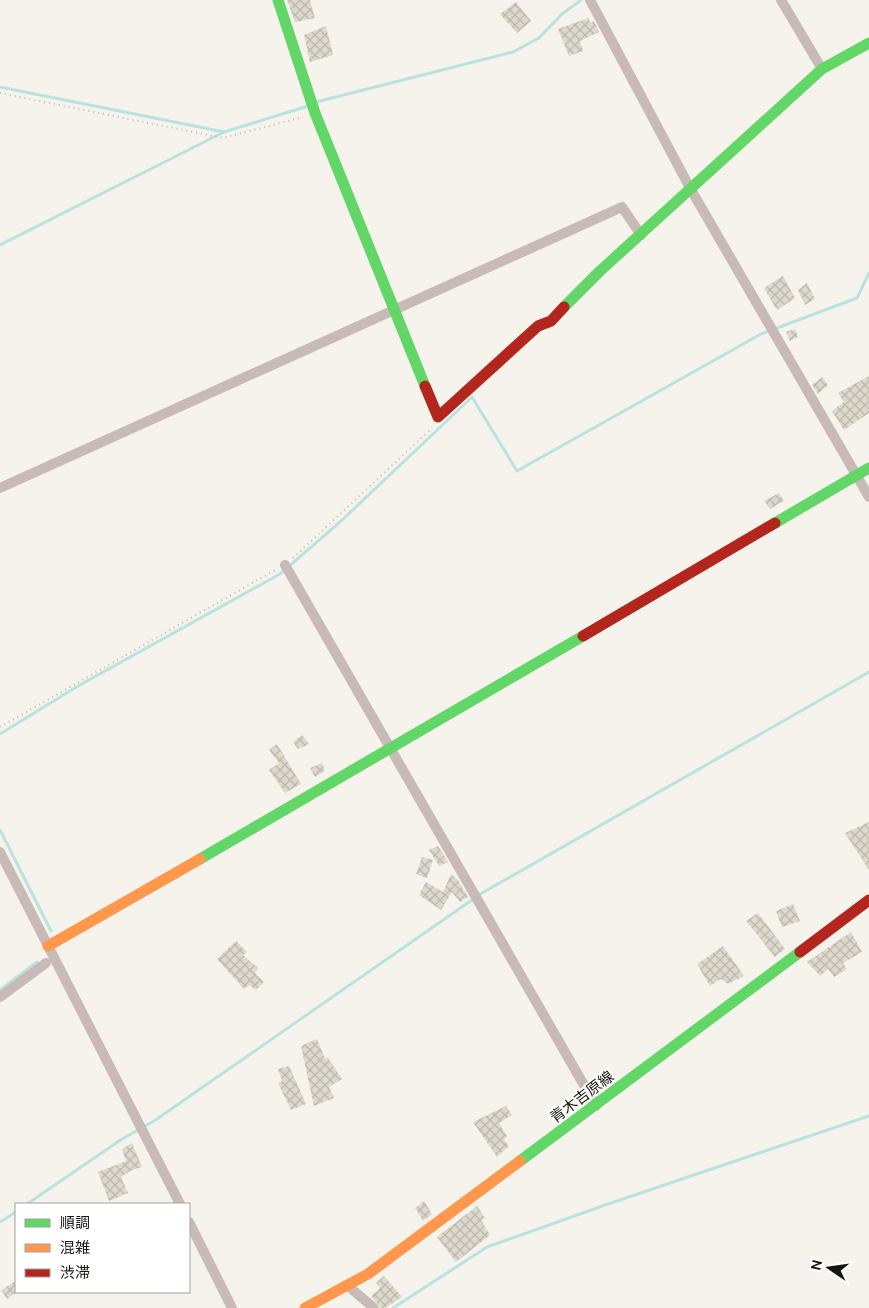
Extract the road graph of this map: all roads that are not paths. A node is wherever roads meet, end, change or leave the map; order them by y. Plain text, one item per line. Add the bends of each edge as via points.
1 (278, 0) edge
2 (590, 0) edge
3 (781, 0) edge
4 (869, 43) edge
5 (822, 69) junction
6 (690, 188) junction
7 (641, 235) junction
8 (393, 310) junction
9 (869, 468) edge
10 (856, 476) junction
11 (0, 488) edge
12 (869, 497) edge
13 (285, 565) road end
14 (391, 748) junction
15 (0, 852) edge
16 (869, 900) edge
17 (48, 946) junction
18 (46, 962) dead end
19 (0, 997) edge
20 (596, 1106) junction
21 (179, 1203) edge
22 (190, 1224) edge
23 (348, 1286) junction
24 (232, 1308) edge
25 (305, 1308) edge
26 (374, 1308) edge

1 - 8 street via 315,113
2 - 6 street
3 - 5 street
4 - 5 street
5 - 6 street
6 - 7 street
6 - 10 street
7 - 8 street via 622,207
7 - 8 street via 551,321 538,326 438,417
8 - 11 street
9 - 10 street
10 - 12 street
10 - 14 street
13 - 14 street
14 - 17 street
14 - 20 street
15 - 17 street
16 - 20 street, 青木吉原線
17 - 21 street
18 - 19 street
20 - 23 street, 青木吉原線
22 - 24 street
23 - 25 street, 青木吉原線
23 - 26 street

